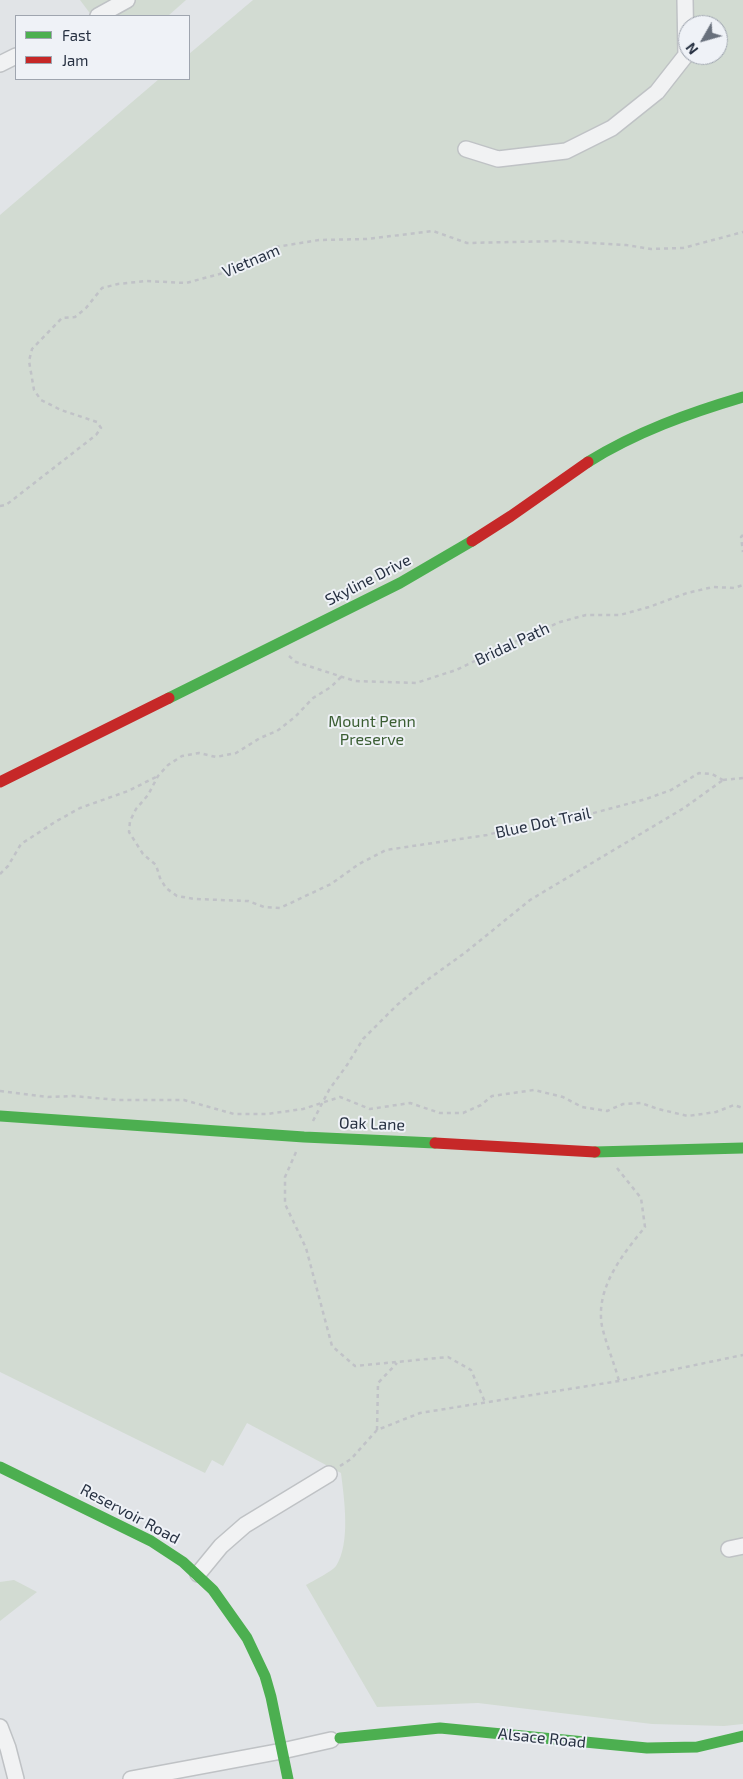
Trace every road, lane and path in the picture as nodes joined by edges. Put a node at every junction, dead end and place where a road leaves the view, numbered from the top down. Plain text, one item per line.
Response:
1 (127, 0) edge
2 (685, 0) edge
3 (100, 15) edge
4 (15, 56) edge
5 (0, 64) edge
6 (466, 149) dead end
7 (743, 232) edge
8 (743, 398) edge
9 (0, 506) edge
10 (743, 535) edge
11 (743, 552) edge
12 (743, 584) edge
13 (284, 652) dead end
14 (341, 677) junction
15 (158, 776) junction
16 (743, 778) edge
17 (723, 780) junction
18 (0, 782) edge
19 (0, 874) edge
20 (0, 1091) edge
21 (323, 1103) junction
22 (743, 1108) edge
23 (0, 1116) edge
24 (304, 1137) junction
25 (743, 1148) edge
26 (610, 1151) junction
27 (743, 1355) edge
28 (398, 1362) junction
29 (620, 1380) junction
30 (485, 1402) dead end
31 (377, 1430) junction
32 (0, 1467) edge
33 (328, 1474) joint
34 (198, 1574) junction
35 (0, 1727) edge
36 (743, 1736) edge
37 (335, 1739) joint
38 (282, 1751) junction
39 (16, 1779) edge
40 (131, 1779) edge
41 (288, 1779) edge

1 - 3 street
2 - 6 street
4 - 5 street
7 - 9 path, Vietnam
8 - 18 street, Skyline Drive
10 - 11 path
12 - 14 path, Bridal Path
13 - 14 path, Bridal Path
14 - 15 path, Blue Dot Trail
15 - 17 path, Blue Dot Trail
15 - 19 path
16 - 17 path
17 - 21 path
20 - 21 path
21 - 22 path
21 - 24 path
23 - 24 street, Oak Lane
24 - 26 street, Oak Lane
24 - 28 path
25 - 26 street, Oak Lane
26 - 29 path
27 - 29 path
28 - 30 path
28 - 31 path
29 - 31 path
31 - 33 path
32 - 34 street, Reservoir Road
33 - 34 street
34 - 38 street, Reservoir Road
35 - 39 street
36 - 37 street, Alsace Road
37 - 38 street, Alsace Road
38 - 40 street, Alsace Road
38 - 41 street, Reservoir Road

